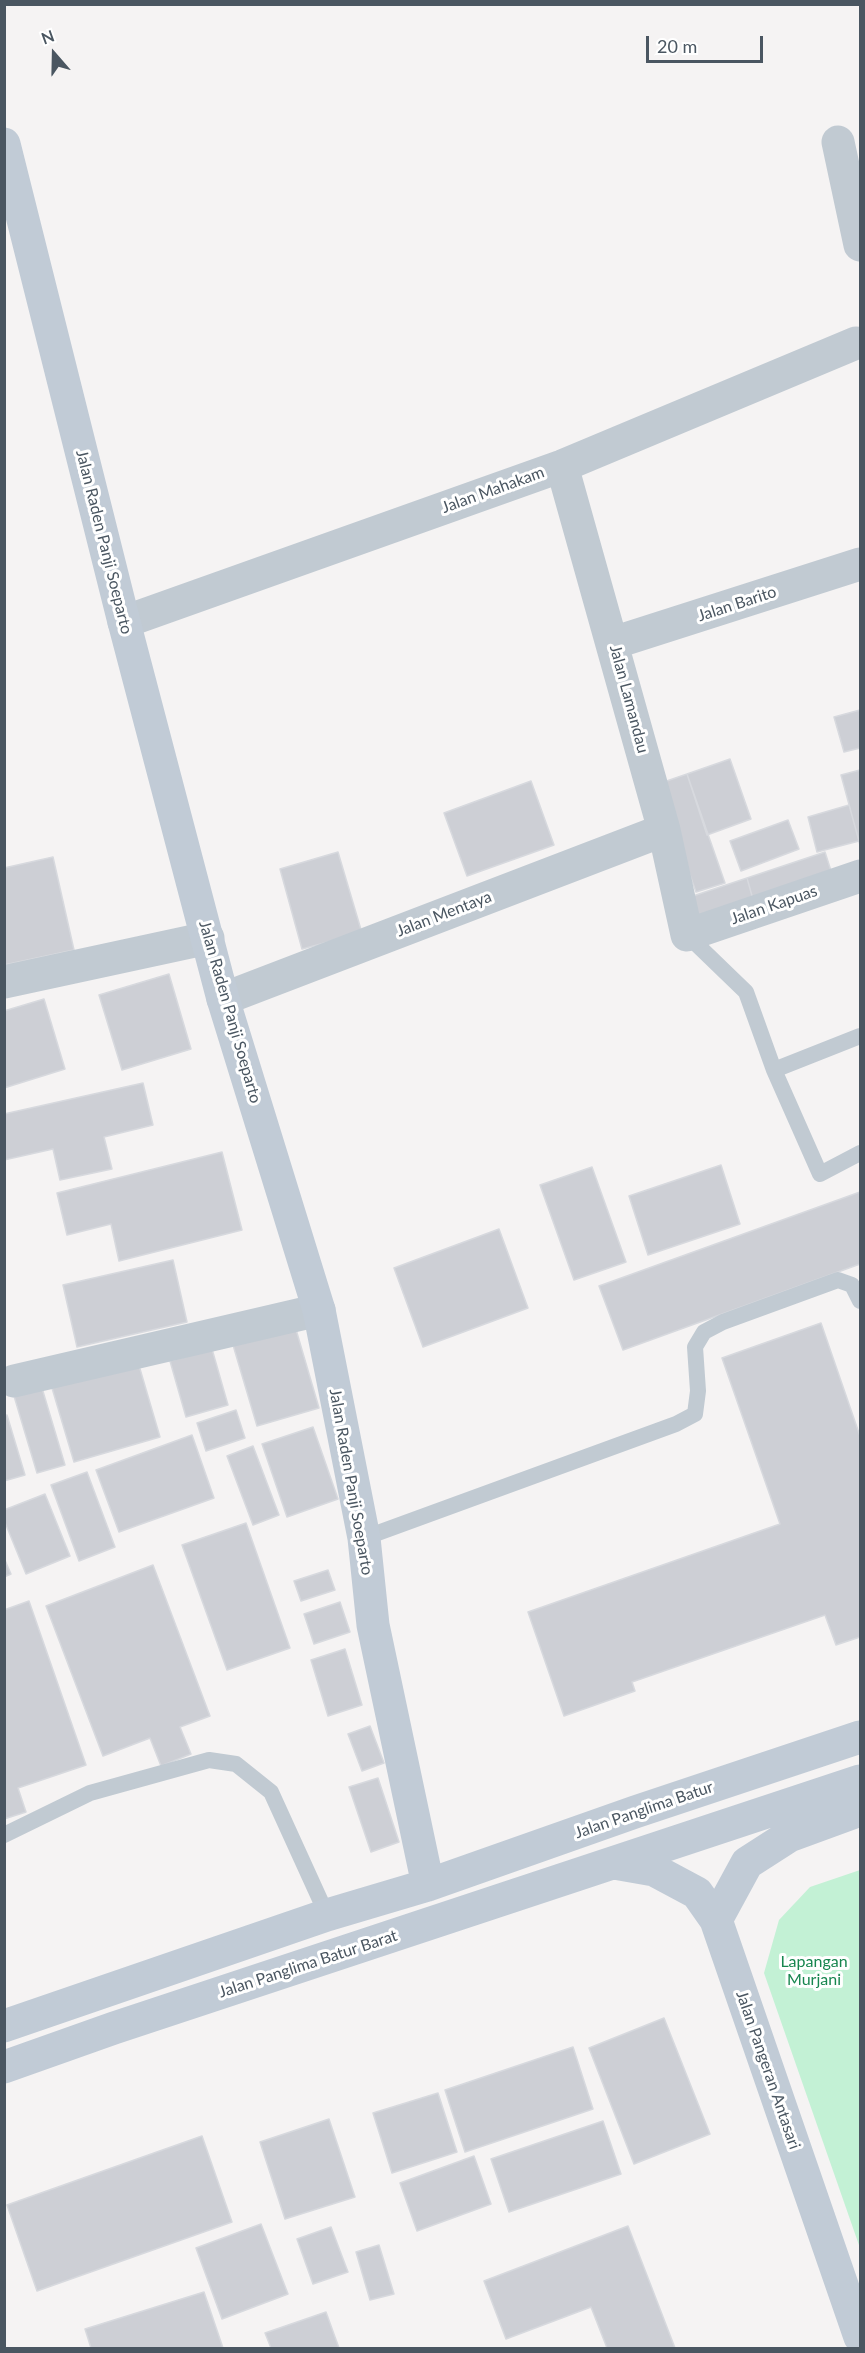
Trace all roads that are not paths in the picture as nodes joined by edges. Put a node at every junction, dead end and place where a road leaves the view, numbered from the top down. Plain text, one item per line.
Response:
1 (838, 142) dead end
2 (4, 144) edge
3 (861, 245) edge
4 (859, 340) edge
5 (562, 466) junction
6 (861, 564) edge
7 (124, 622) junction
8 (613, 643) junction
9 (664, 830) junction
10 (861, 876) edge
11 (687, 935) junction
12 (208, 938) junction
13 (4, 982) edge
14 (223, 999) junction
15 (861, 1036) edge
16 (774, 1070) junction
17 (861, 1153) edge
18 (861, 1301) edge
19 (319, 1310) junction
20 (14, 1381) dead end
21 (364, 1538) junction
22 (861, 1737) edge
23 (861, 1781) edge
24 (861, 1810) edge
25 (4, 1835) edge
26 (613, 1863) junction
27 (428, 1885) junction
28 (327, 1915) junction
29 (716, 1920) junction
30 (101, 1994) junction
31 (58, 2008) junction
32 (4, 2026) edge
33 (114, 2028) junction
34 (70, 2044) junction
35 (4, 2067) edge
36 (861, 2337) edge

1 - 3 street
2 - 7 main road, Jalan Raden Panji Soeparto
4 - 5 street, Jalan Mahakam
5 - 7 street, Jalan Mahakam
5 - 8 street, Jalan Lamandau
6 - 8 street, Jalan Barito
7 - 12 main road, Jalan Raden Panji Soeparto
8 - 9 street, Jalan Lamandau
9 - 11 street, Jalan Lamandau
9 - 14 street, Jalan Mentaya
10 - 11 street, Jalan Kapuas
11 - 16 lane
12 - 13 street
12 - 14 main road, Jalan Raden Panji Soeparto
14 - 19 main road, Jalan Raden Panji Soeparto
15 - 16 lane
16 - 17 lane
18 - 21 lane
19 - 20 street
19 - 21 main road, Jalan Raden Panji Soeparto
21 - 27 main road, Jalan Raden Panji Soeparto
22 - 27 main road, Jalan Panglima Batur
23 - 26 main road
24 - 29 main road
25 - 28 lane
26 - 29 main road, Jalan Pangeran Antasari
26 - 33 main road, Jalan Panglima Batur Barat
27 - 28 main road
28 - 30 main road
29 - 36 main road, Jalan Pangeran Antasari
30 - 31 main road
30 - 33 main road
31 - 32 main road
31 - 34 main road
33 - 34 main road, Jalan Panglima Batur Barat
34 - 35 main road, Jalan Panglima Batur Barat

